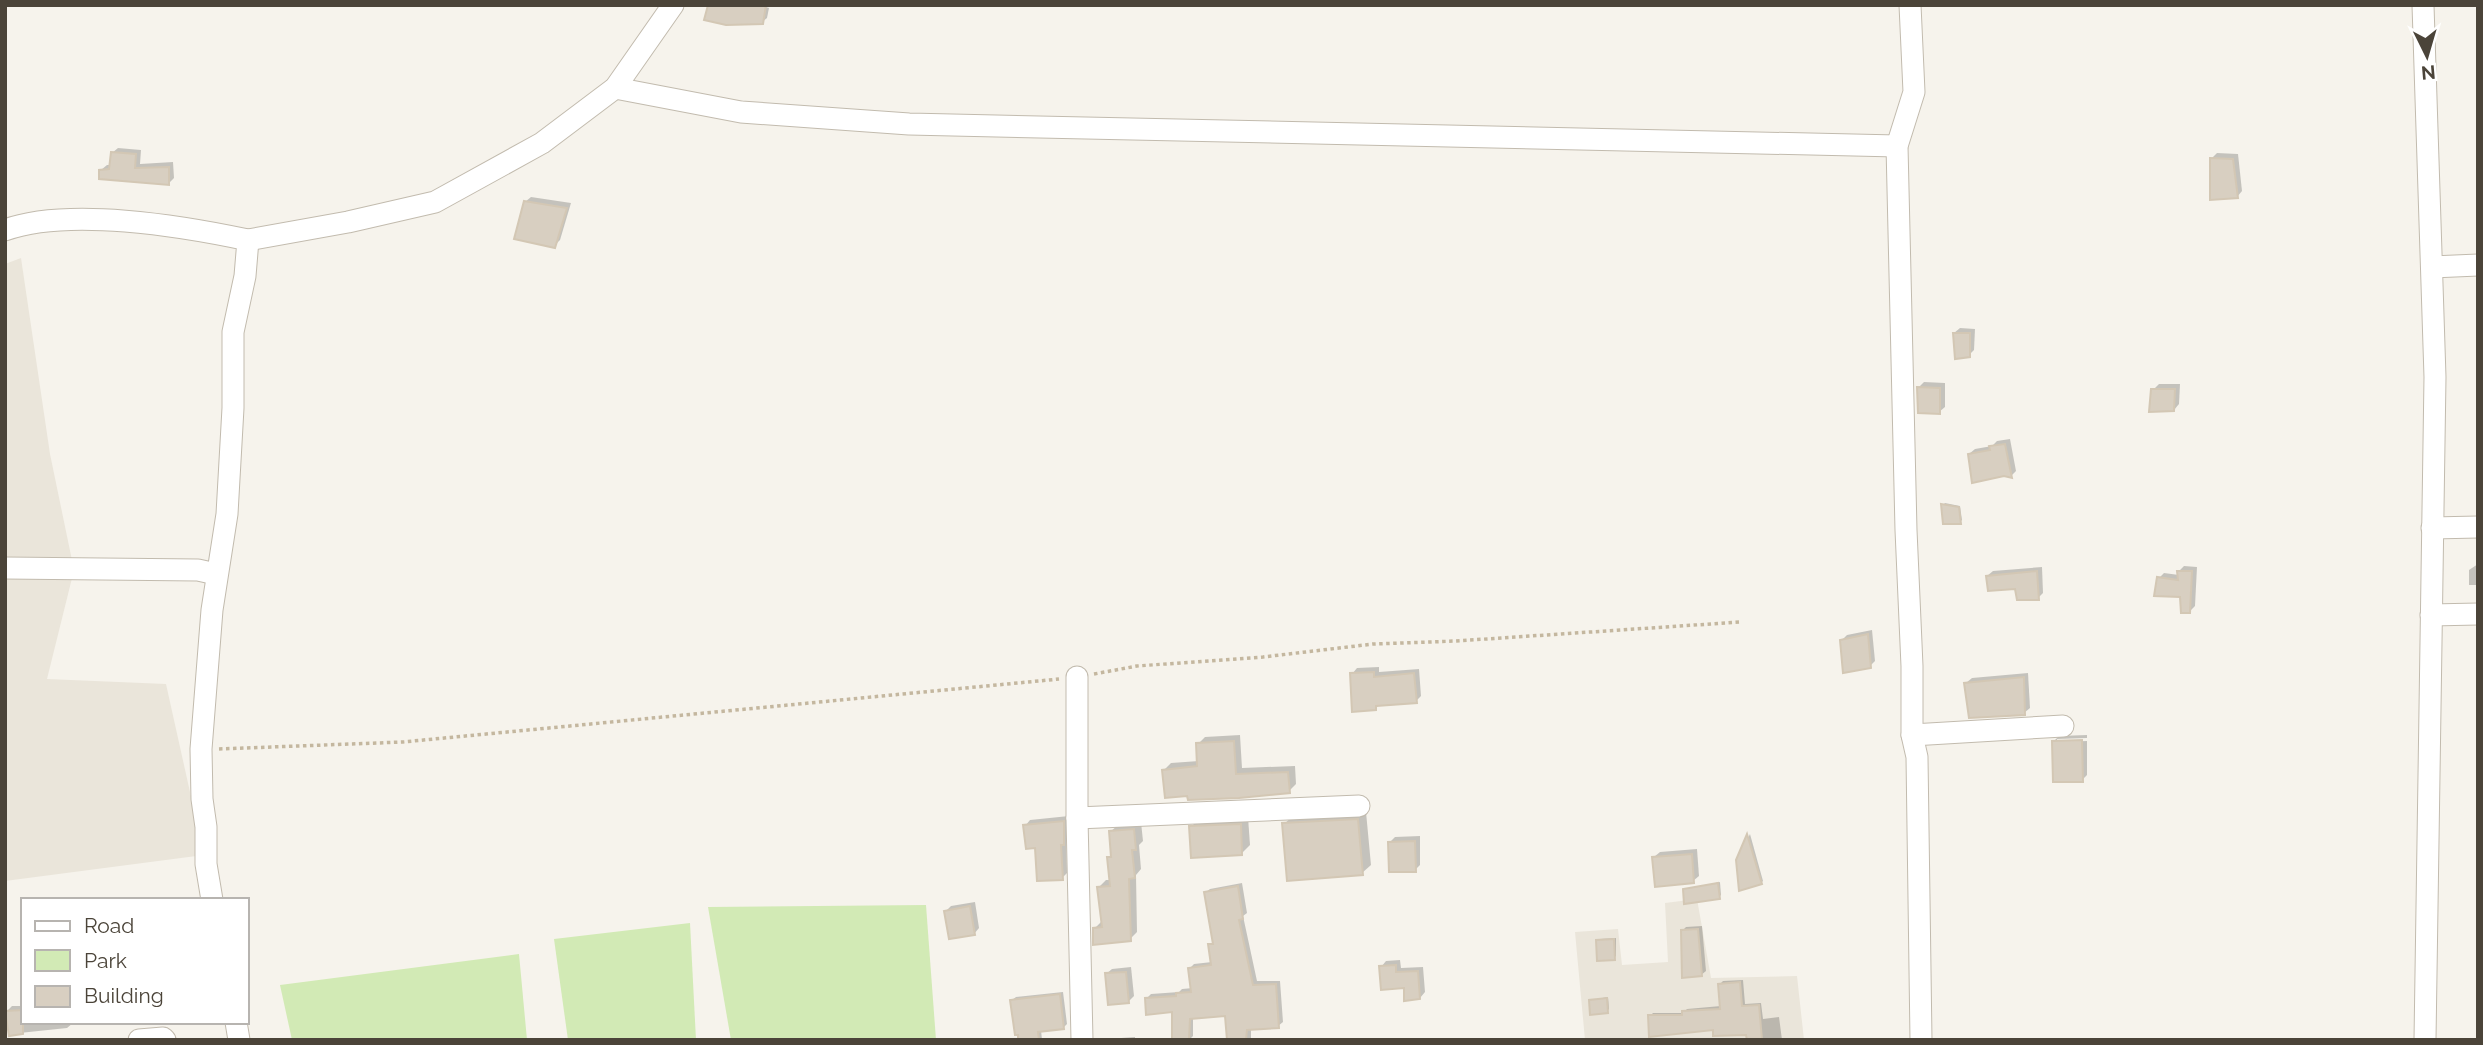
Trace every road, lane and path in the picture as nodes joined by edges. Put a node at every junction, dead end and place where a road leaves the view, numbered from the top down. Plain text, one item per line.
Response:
1 (673, 5) edge
2 (1910, 5) edge
3 (2423, 5) edge
4 (615, 89) junction
5 (1897, 146) junction
6 (5, 230) edge
7 (248, 240) junction
8 (2478, 265) edge
9 (2431, 267) junction
10 (2478, 527) edge
11 (2432, 528) junction
12 (5, 568) edge
13 (216, 574) junction
14 (2478, 614) edge
15 (2431, 615) junction
16 (1740, 622) dead end
17 (1077, 677) junction
18 (2063, 726) dead end
19 (1912, 735) junction
20 (201, 749) junction
21 (1359, 806) dead end
22 (1077, 818) junction
23 (212, 898) edge
24 (139, 1040) edge
25 (165, 1040) edge
26 (1082, 1040) edge
27 (1921, 1040) edge
28 (2425, 1040) edge

1 - 4 street
2 - 5 street
3 - 9 street
4 - 5 street
4 - 7 street
5 - 19 street
6 - 7 street
7 - 13 street
8 - 9 street
9 - 11 street
10 - 11 street
11 - 15 street
12 - 13 street
13 - 20 street
14 - 15 street
15 - 28 street
16 - 17 path
17 - 20 path
17 - 22 street
18 - 19 street
19 - 27 street
20 - 23 street
21 - 22 street
22 - 26 street
24 - 25 street

